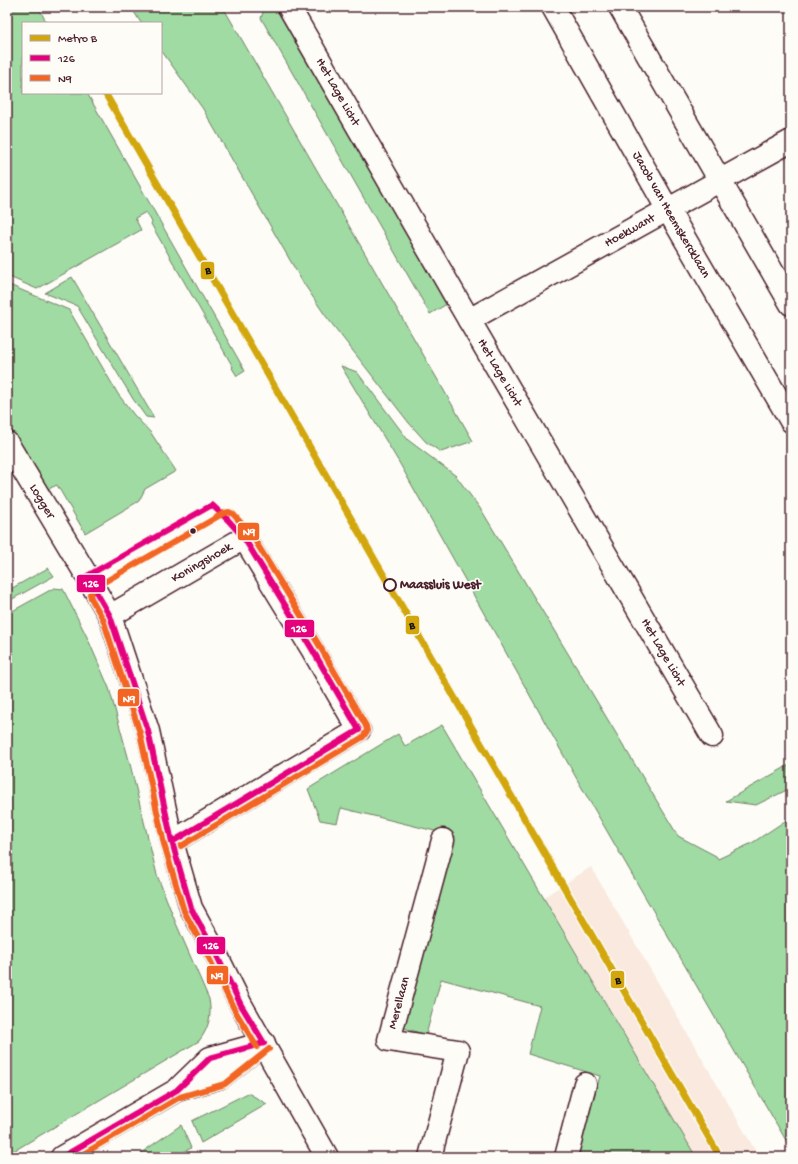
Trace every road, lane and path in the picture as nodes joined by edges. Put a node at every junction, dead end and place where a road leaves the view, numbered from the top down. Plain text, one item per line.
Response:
1 (289, 7) edge
2 (553, 7) edge
3 (620, 7) edge
4 (791, 141) edge
5 (720, 180) junction
6 (668, 210) junction
7 (791, 304) edge
8 (469, 320) junction
9 (791, 421) edge
10 (7, 443) edge
11 (110, 616) junction
12 (712, 736) dead end
13 (443, 840) dead end
14 (172, 842) junction
15 (264, 1043) junction
16 (585, 1084) dead end
17 (62, 1157) edge
18 (327, 1157) edge
19 (430, 1157) edge
20 (566, 1157) edge

1 - 8 street, Het Lage Licht
2 - 6 street, Jacob van Heemskercklaan
3 - 5 street
4 - 5 street, Hoekwant
5 - 6 street, Hoekwant
5 - 7 street
6 - 8 street, Hoekwant
6 - 9 street, Jacob van Heemskercklaan
8 - 12 street, Het Lage Licht
10 - 11 street, Logger
11 - 14 street
11 - 14 street, Koningshoek
13 - 19 street, Merellaan
14 - 15 street
15 - 17 street
15 - 18 street
16 - 20 street

